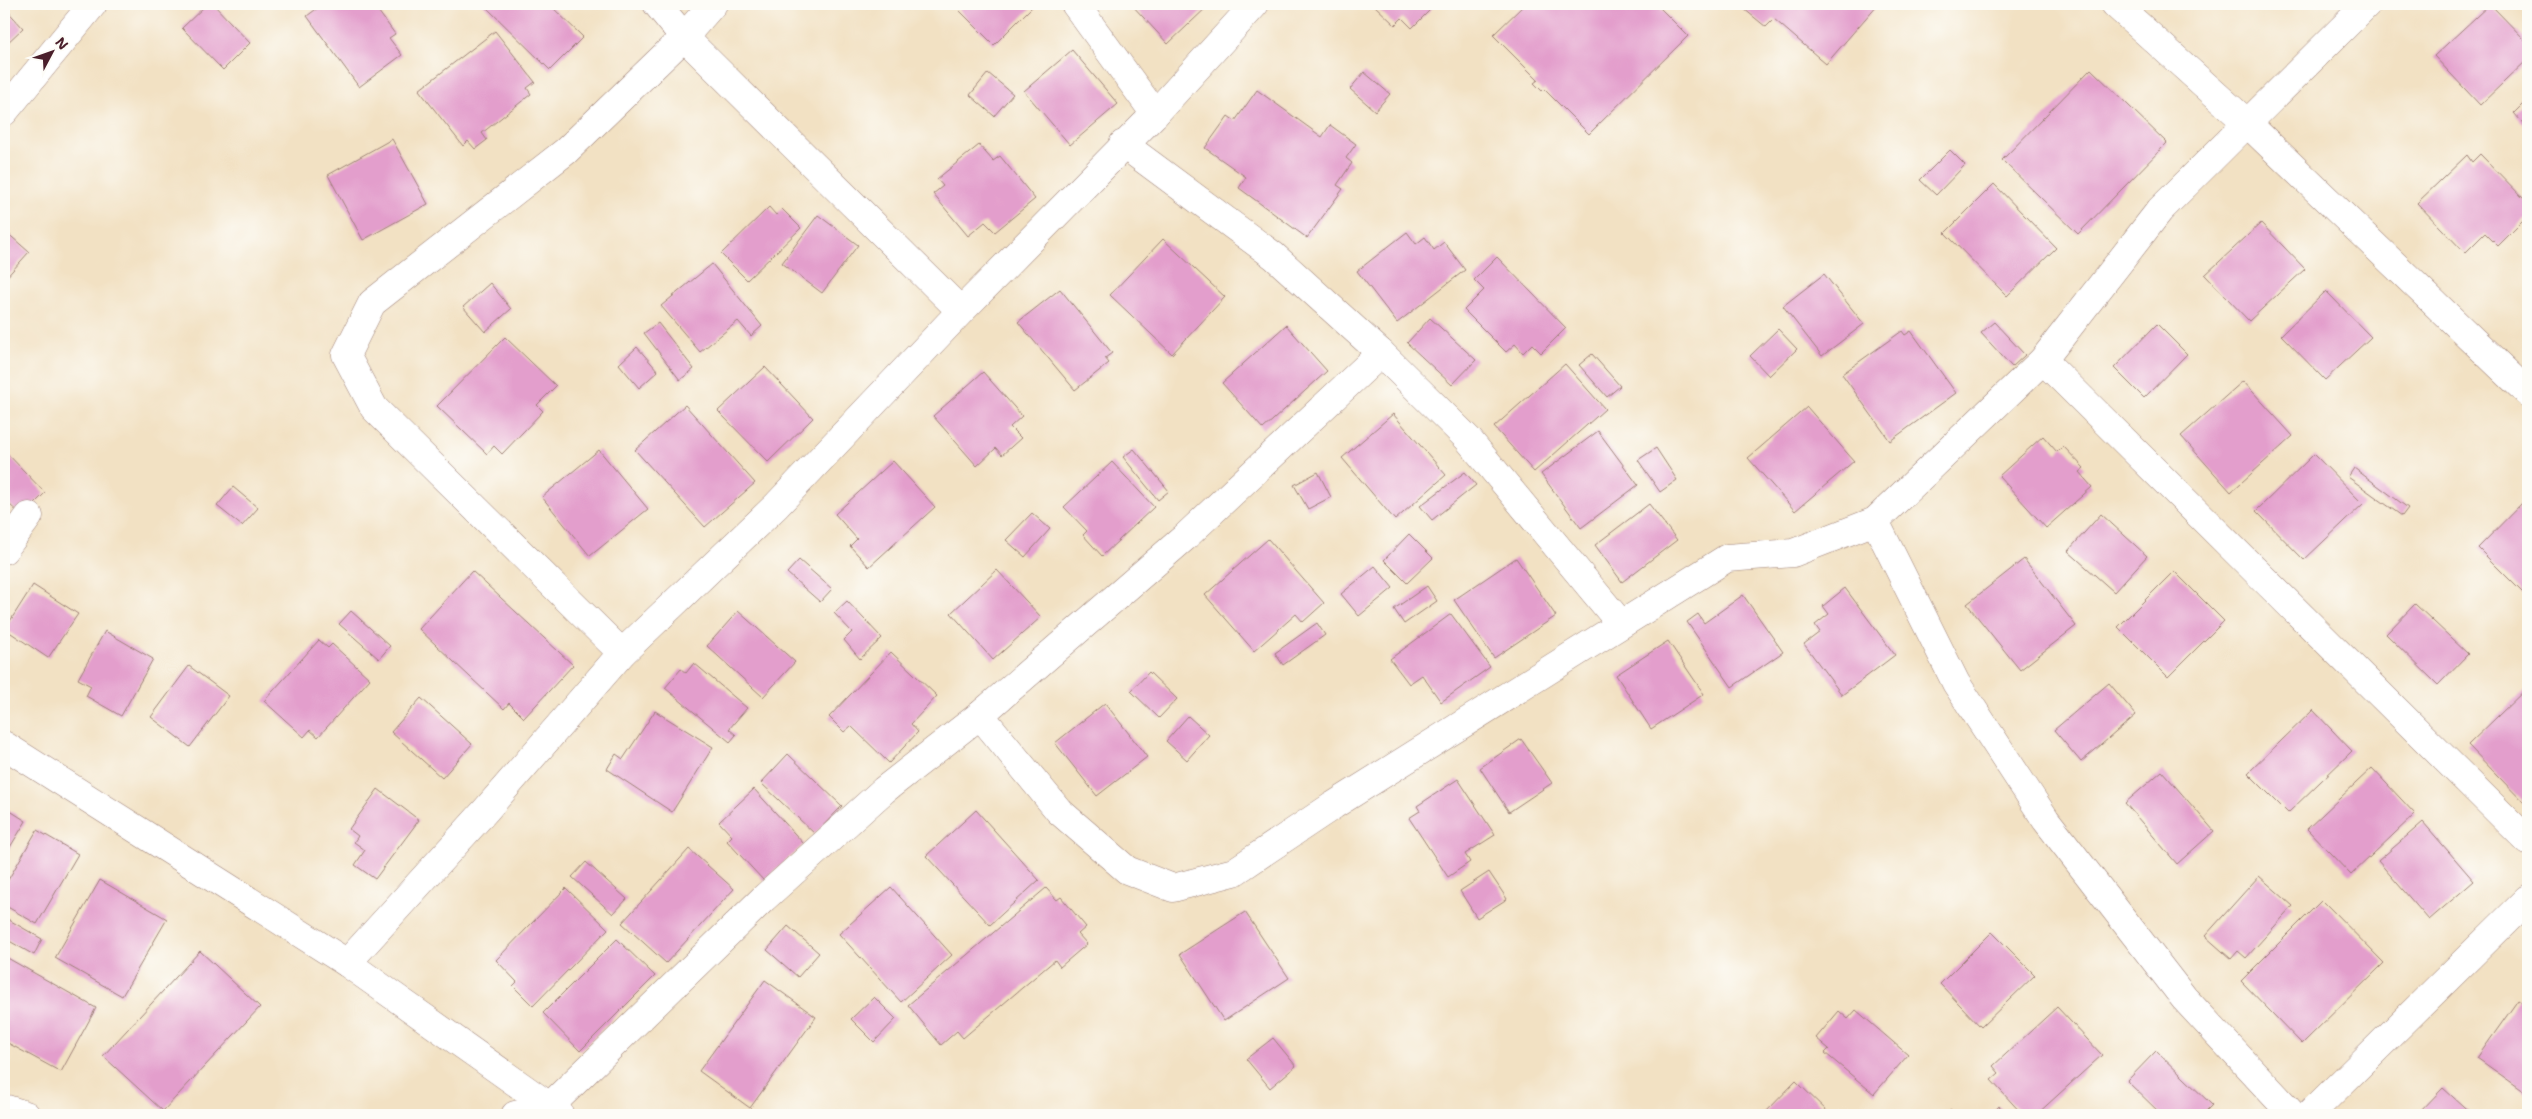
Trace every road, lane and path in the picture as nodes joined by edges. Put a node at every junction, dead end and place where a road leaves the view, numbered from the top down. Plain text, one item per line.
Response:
1 (93, 4) edge
2 (657, 4) edge
3 (713, 4) edge
4 (1075, 4) edge
5 (1255, 4) edge
6 (2115, 4) edge
7 (2367, 4) edge
8 (684, 37) junction
9 (4, 112) edge
10 (1155, 114) junction
11 (2246, 122) junction
12 (1123, 144) junction
13 (961, 311) junction
14 (1381, 353) junction
15 (2043, 360) junction
16 (2524, 379) edge
17 (29, 516) dead end
18 (1875, 520) junction
19 (4, 550) edge
20 (1621, 624) junction
21 (622, 653) junction
22 (980, 715) junction
23 (4, 745) edge
24 (2528, 841) edge
25 (2528, 899) edge
26 (347, 963) junction
27 (4, 1108) edge
28 (556, 1111) edge
29 (26, 1115) edge
30 (515, 1115) edge
31 (2293, 1115) edge
32 (2310, 1115) edge

1 - 9 street
2 - 8 street
3 - 8 street
4 - 10 street
5 - 10 street
6 - 11 street
7 - 11 street
8 - 13 street
8 - 21 street
10 - 12 street
11 - 15 street
11 - 16 street
12 - 13 street
12 - 14 street
13 - 21 street
14 - 20 street
14 - 22 street
15 - 18 street
15 - 24 street
17 - 19 street
18 - 20 street
18 - 31 street
20 - 22 street
21 - 26 street
22 - 28 street
23 - 26 street
25 - 32 street
26 - 28 street
27 - 29 street
28 - 30 street

